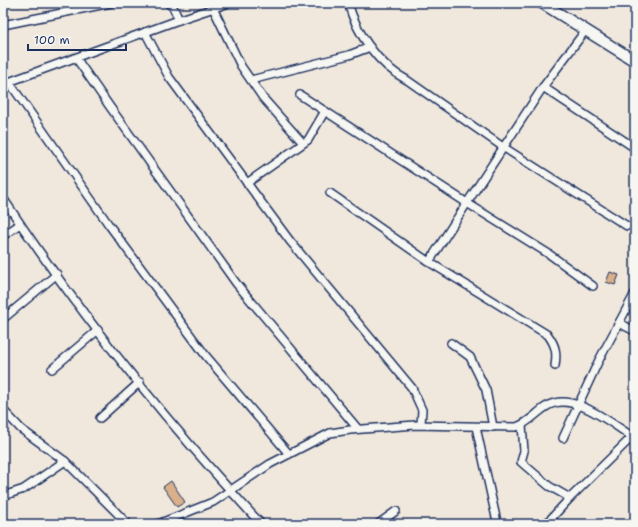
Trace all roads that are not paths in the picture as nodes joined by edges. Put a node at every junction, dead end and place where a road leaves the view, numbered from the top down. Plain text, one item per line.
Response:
1 (111, 3) edge
2 (168, 3) edge
3 (230, 3) edge
4 (348, 3) edge
5 (542, 3) edge
6 (75, 7) edge
7 (213, 8) junction
8 (179, 20) junction
9 (3, 25) edge
10 (585, 31) junction
11 (145, 32) junction
12 (370, 47) junction
13 (76, 58) junction
14 (635, 61) edge
15 (251, 80) junction
16 (6, 83) edge
17 (543, 87) junction
18 (300, 95) dead end
19 (325, 112) junction
20 (302, 142) junction
21 (503, 147) junction
22 (635, 148) edge
23 (247, 183) junction
24 (330, 193) dead end
25 (3, 198) edge
26 (467, 202) junction
27 (20, 224) junction
28 (627, 226) dead end
29 (3, 236) edge
30 (429, 262) junction
31 (57, 274) junction
32 (593, 286) dead end
33 (635, 293) edge
34 (3, 319) edge
35 (619, 323) junction
36 (98, 330) junction
37 (635, 331) edge
38 (451, 343) dead end
39 (555, 366) dead end
40 (52, 369) dead end
41 (140, 382) junction
42 (578, 404) junction
43 (4, 412) edge
44 (100, 418) dead end
45 (421, 424) junction
46 (522, 425) junction
47 (476, 427) junction
48 (493, 427) junction
49 (358, 429) junction
50 (634, 436) edge
51 (563, 438) dead end
52 (289, 454) junction
53 (65, 461) junction
54 (231, 490) junction
55 (3, 496) edge
56 (570, 498) junction
57 (396, 511) dead end
58 (497, 522) dead end
59 (128, 524) edge
60 (158, 524) edge
61 (261, 524) edge
62 (378, 524) edge
63 (546, 524) edge

1 - 6 street
2 - 8 street
3 - 7 street
4 - 12 street
5 - 10 main road
6 - 9 street
7 - 8 street
7 - 15 street
8 - 11 street
10 - 14 main road
10 - 17 street
11 - 13 street
11 - 23 street
12 - 15 street
12 - 21 street
13 - 16 street
13 - 49 street
15 - 20 street
16 - 52 street
17 - 21 street
17 - 22 street
18 - 19 street
19 - 20 street
19 - 26 street
20 - 23 street
21 - 26 street
21 - 28 street
23 - 45 street
24 - 30 street
25 - 27 street
26 - 30 street
26 - 32 street
27 - 29 street
27 - 31 street
30 - 39 street
31 - 34 street
31 - 36 street
33 - 35 street
35 - 37 street
35 - 42 street
36 - 40 street
36 - 41 street
38 - 48 street
41 - 44 street
41 - 54 street
42 - 46 street
42 - 50 street
42 - 51 street
43 - 53 street
45 - 47 street
45 - 49 street
46 - 48 street
46 - 56 street
47 - 48 street
47 - 58 street
49 - 52 street
50 - 56 street
52 - 54 street
53 - 55 street
53 - 59 street
54 - 60 street
54 - 61 street
56 - 63 street
57 - 62 street

